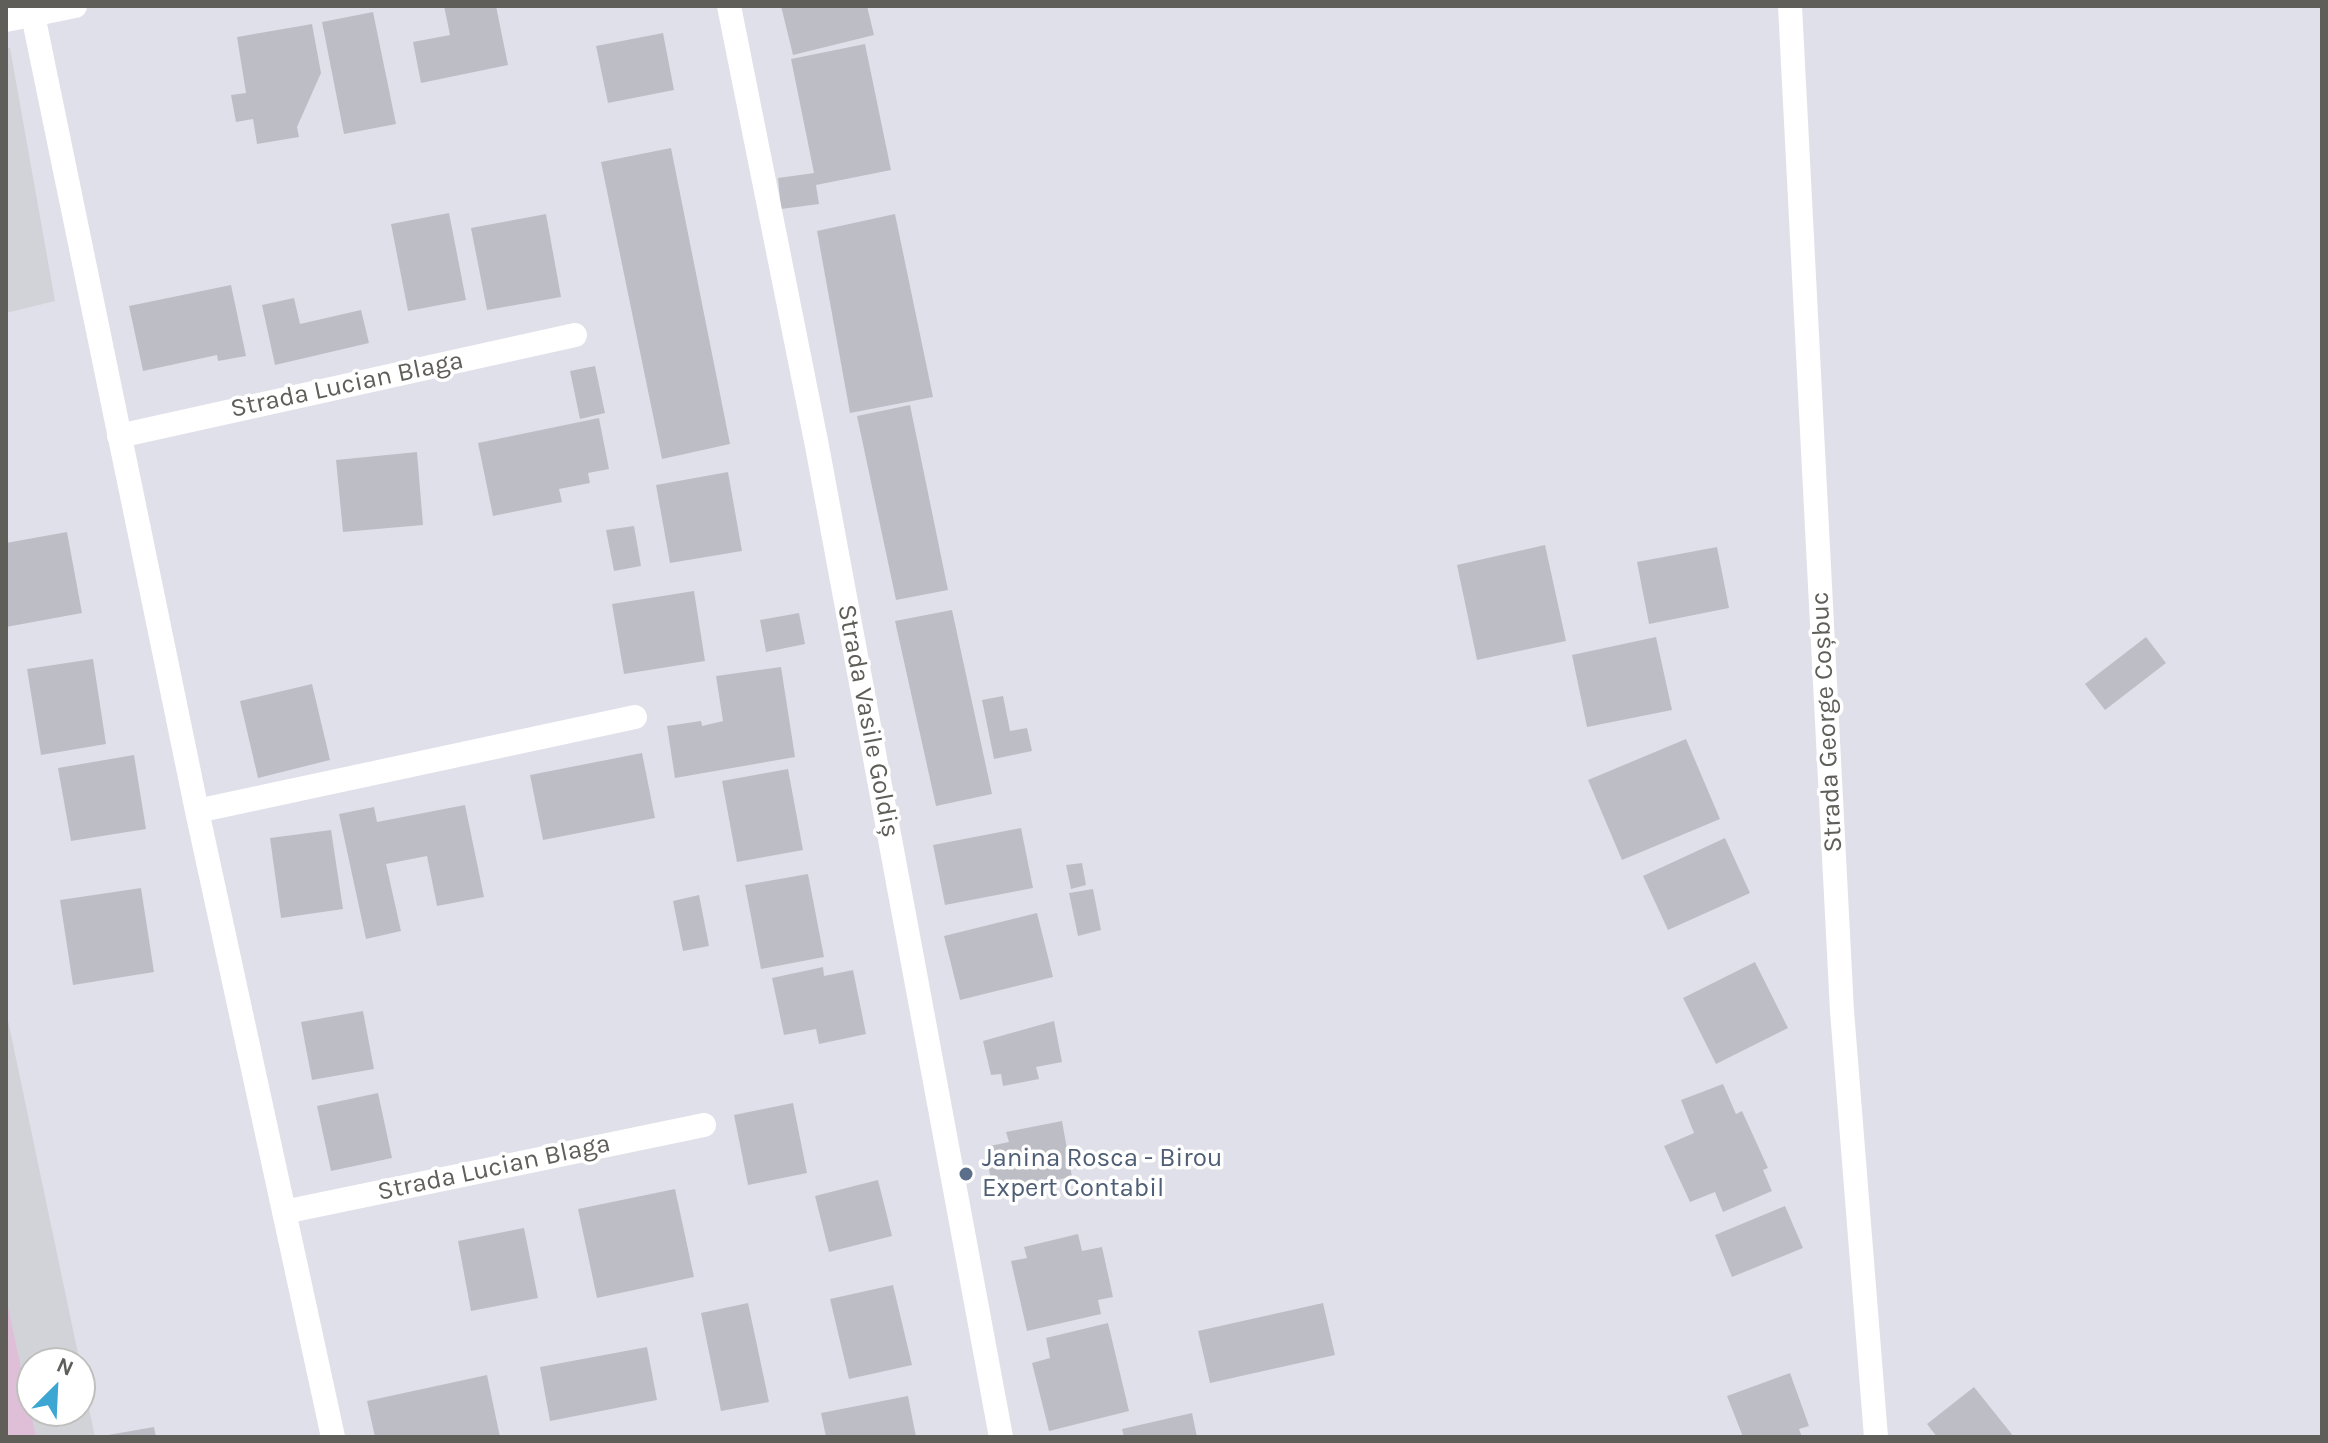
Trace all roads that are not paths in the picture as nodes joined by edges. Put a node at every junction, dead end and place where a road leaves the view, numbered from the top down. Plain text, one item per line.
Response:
1 (75, 6) edge
2 (729, 6) edge
3 (1790, 6) edge
4 (33, 15) junction
5 (6, 20) edge
6 (575, 335) dead end
7 (119, 436) junction
8 (635, 717) dead end
9 (197, 811) junction
10 (704, 1125) dead end
11 (284, 1212) junction
12 (333, 1437) edge
13 (1001, 1437) edge
14 (1876, 1437) edge

1 - 4 street
2 - 13 street, Strada Vasile Goldiș
3 - 14 street, Strada George Coșbuc
4 - 5 street
4 - 7 street
6 - 7 street, Strada Lucian Blaga
7 - 9 street
8 - 9 street
9 - 11 street
10 - 11 street, Strada Lucian Blaga
11 - 12 street

